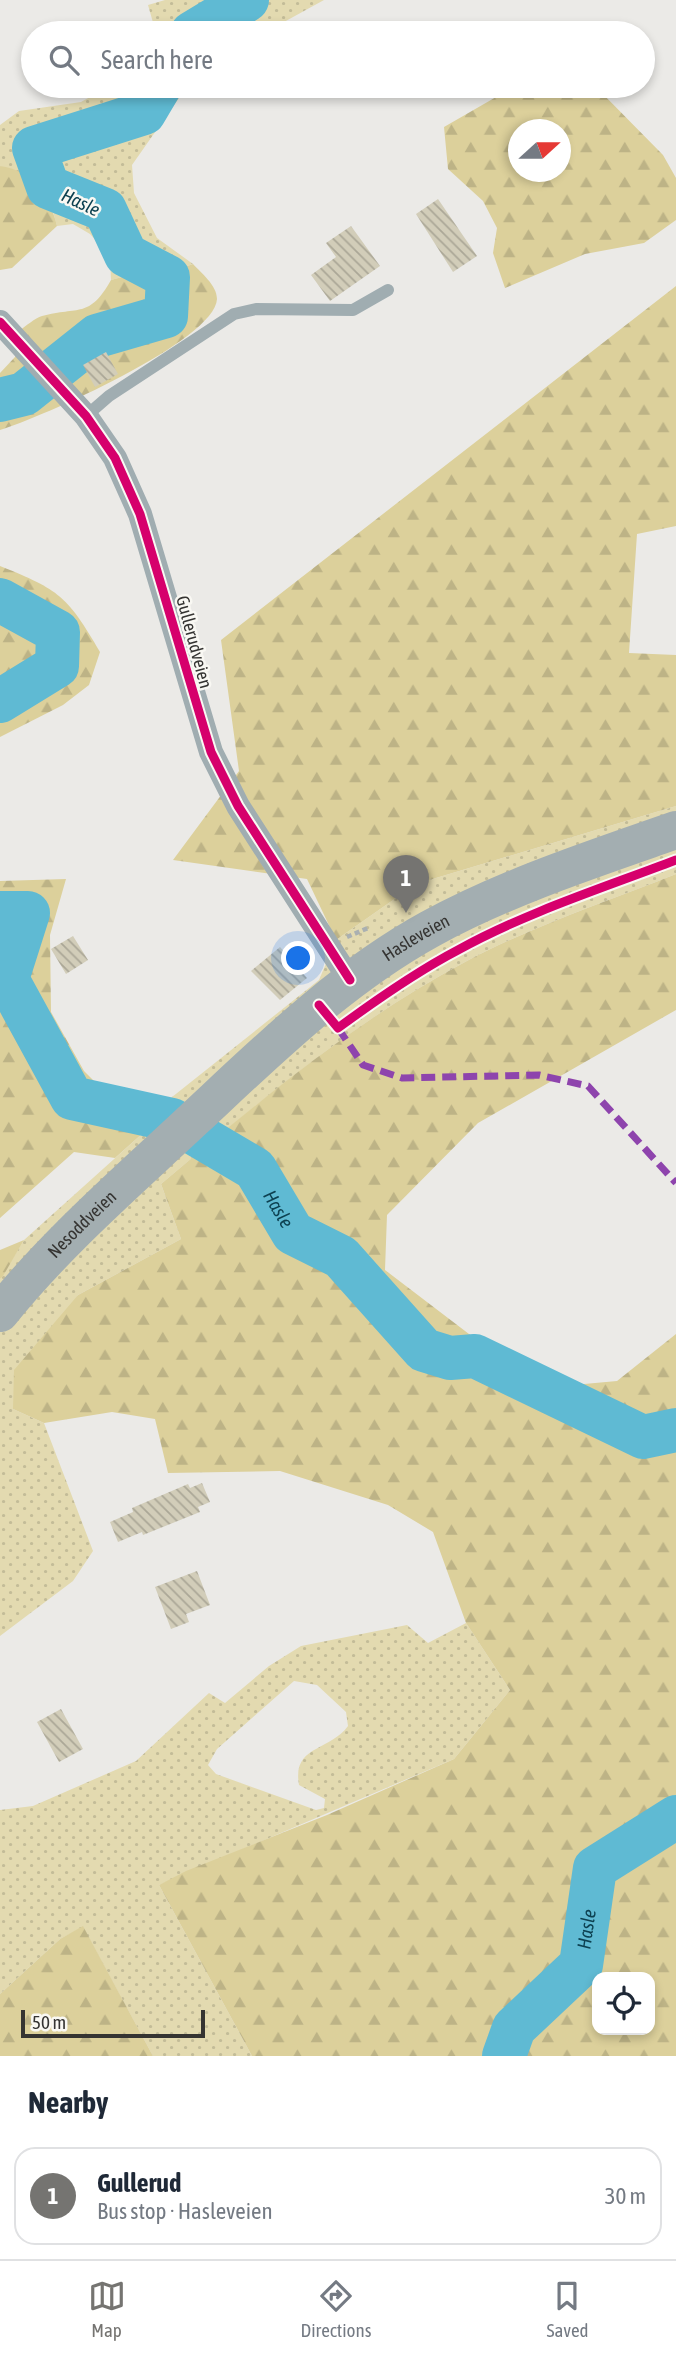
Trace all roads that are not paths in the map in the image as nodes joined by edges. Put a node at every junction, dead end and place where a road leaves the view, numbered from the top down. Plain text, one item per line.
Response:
1 (388, 290) dead end
2 (0, 322) edge
3 (86, 416) junction
4 (676, 830) edge
5 (350, 981) junction
6 (184, 1129) joint
7 (0, 1312) edge

1 - 3 lane
2 - 3 street, Gullerudveien
3 - 5 street, Gullerudveien
4 - 5 main road, Hasleveien
5 - 6 main road, Hasleveien
6 - 7 main road, Nesoddveien

